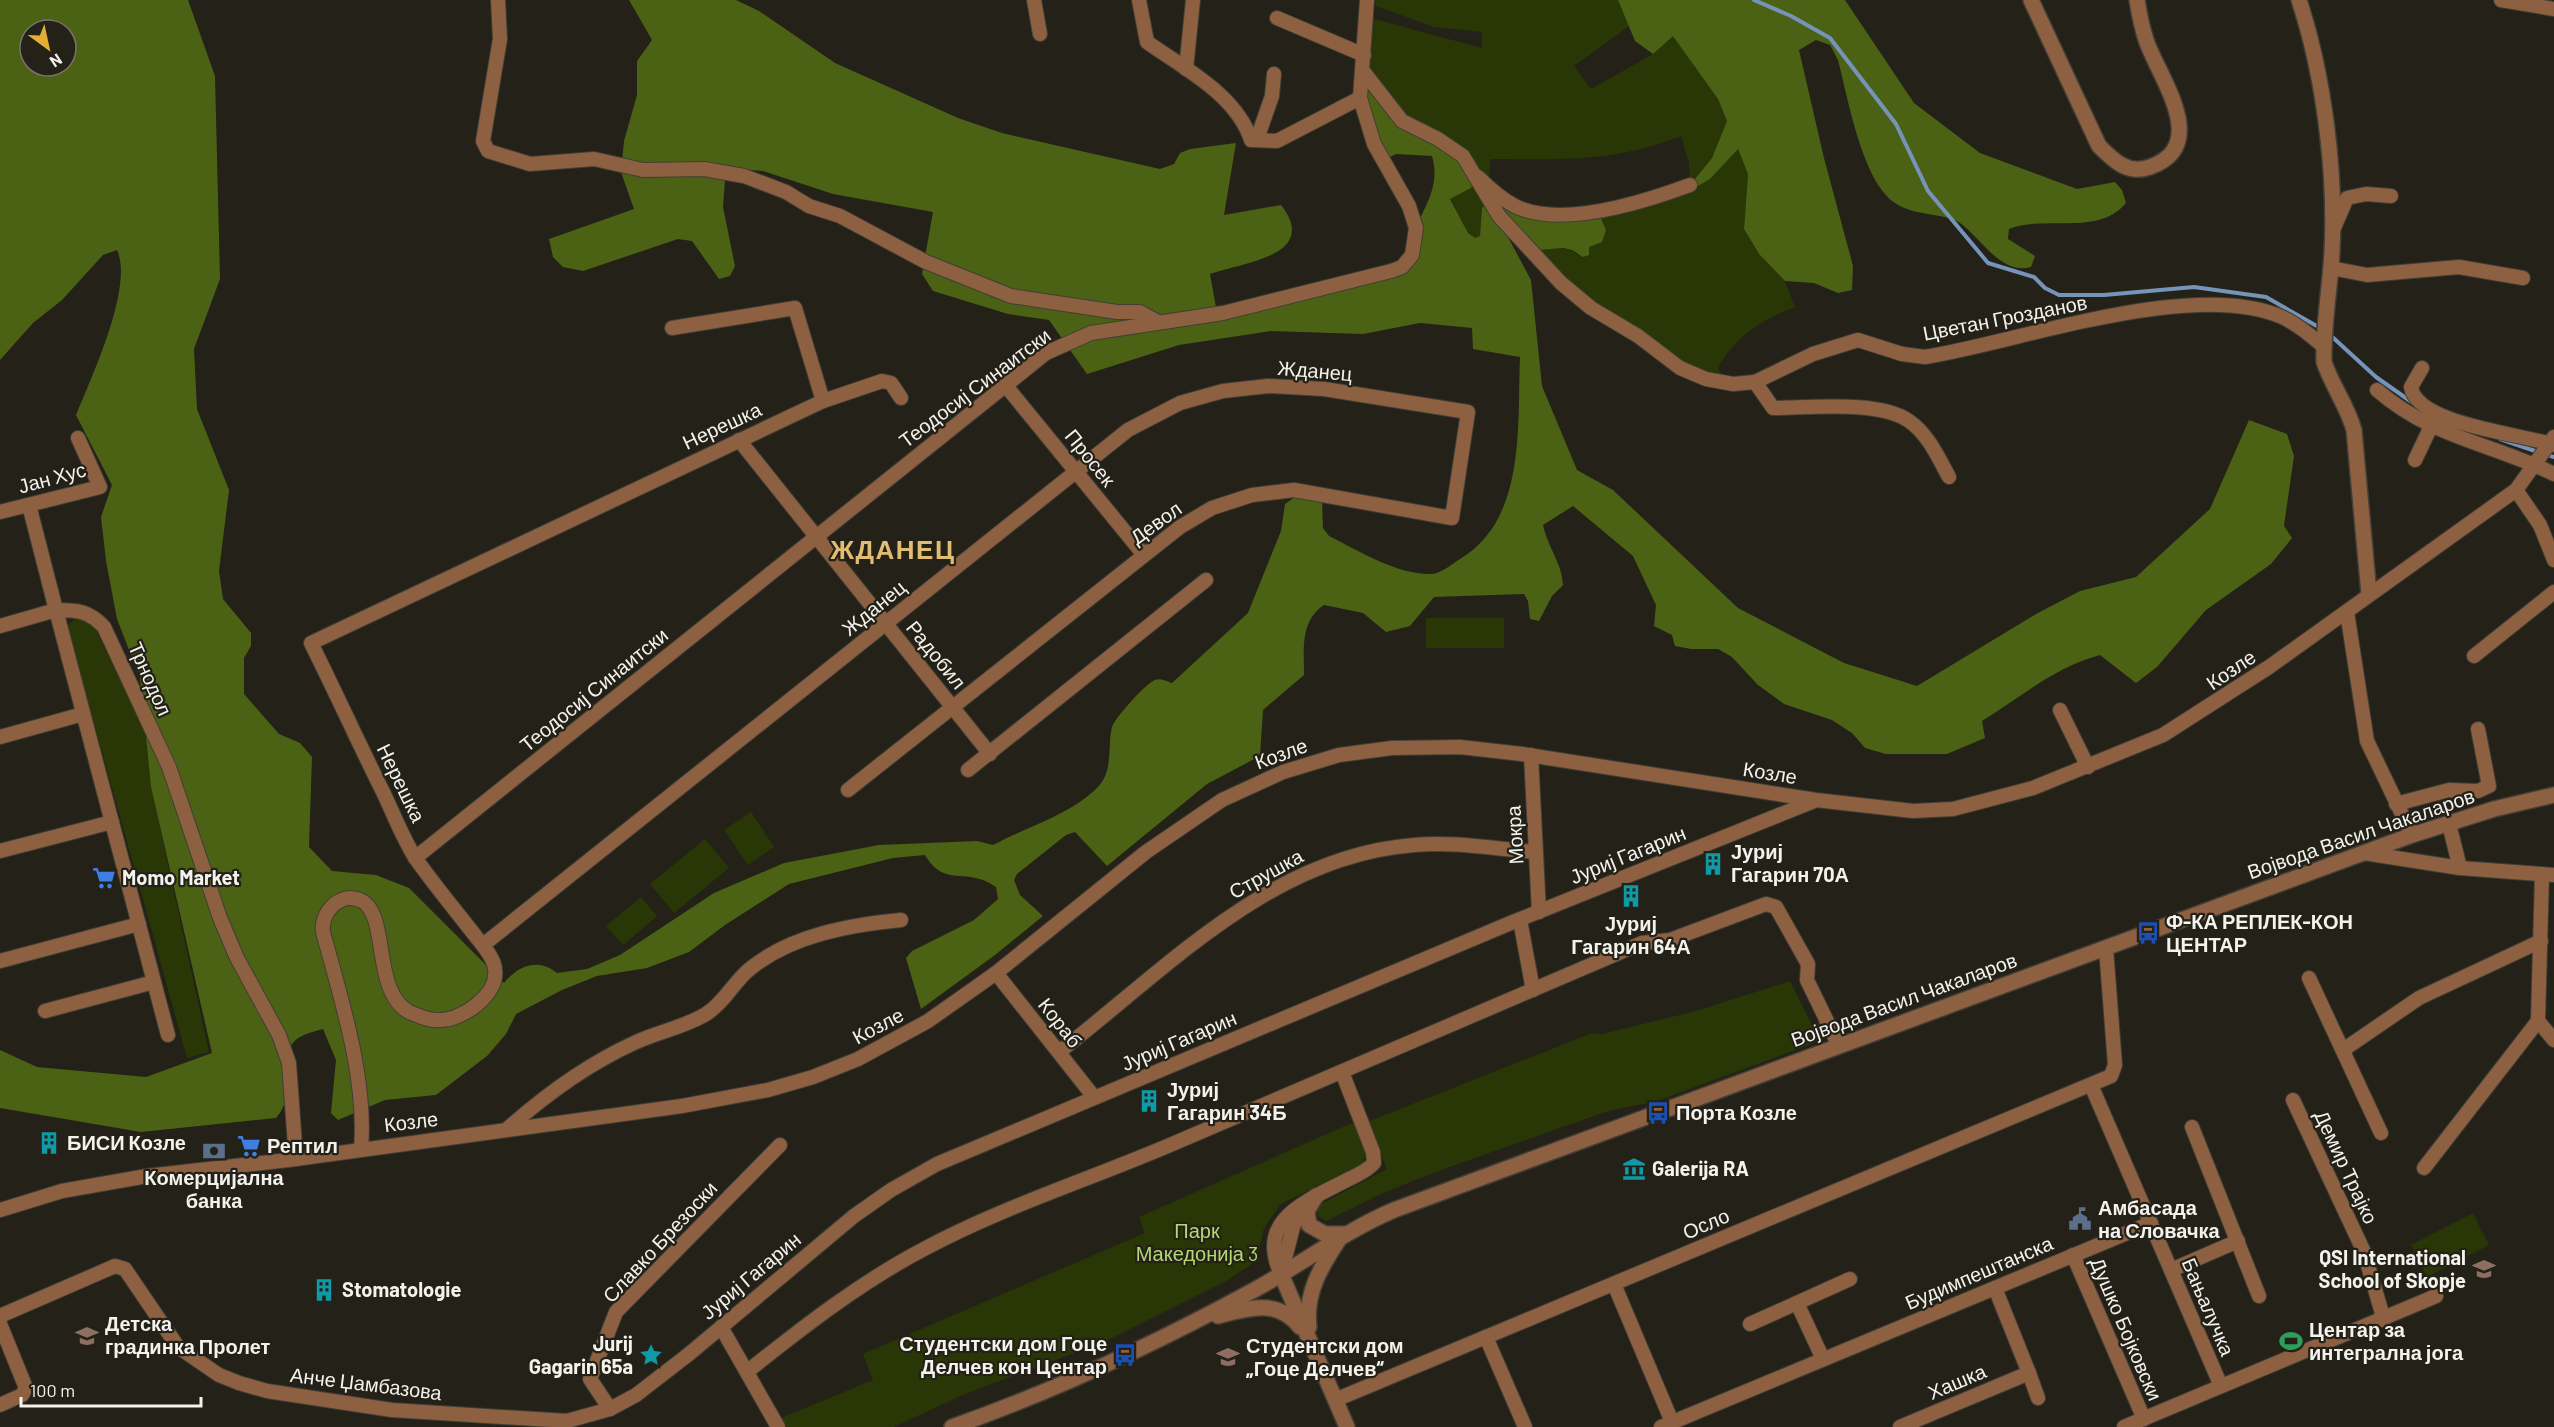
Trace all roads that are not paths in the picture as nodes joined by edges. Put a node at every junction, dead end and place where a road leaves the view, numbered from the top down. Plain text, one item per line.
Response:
1 (498, 0) edge
2 (1034, 0) edge
3 (1139, 0) edge
4 (1193, 0) edge
5 (1367, 0) edge
6 (2031, 0) edge
7 (2137, 0) edge
8 (2298, 0) edge
9 (2501, 0) edge
10 (2554, 9) edge
11 (1276, 18) dead end
12 (1040, 34) dead end
13 (1364, 55) junction
14 (1186, 69) junction
15 (1363, 71) junction
16 (1274, 74) dead end
17 (1360, 98) junction
18 (1257, 140) junction
19 (1475, 174) junction
20 (1690, 185) dead end
21 (2391, 196) dead end
22 (2333, 231) junction
23 (2331, 268) junction
24 (2523, 278) dead end
25 (1158, 322) junction
26 (672, 328) dead end
27 (2323, 346) junction
28 (2422, 368) dead end
29 (1755, 382) junction
30 (1006, 386) junction
31 (2377, 390) dead end
32 (901, 398) dead end
33 (823, 401) junction
34 (1468, 412) joint
35 (2438, 413) junction
36 (2430, 427) junction
37 (78, 438) dead end
38 (738, 440) junction
39 (2552, 442) edge
40 (2415, 460) dead end
41 (2533, 464) junction
42 (1075, 471) junction
43 (2554, 474) edge
44 (1950, 477) dead end
45 (2516, 490) junction
46 (29, 505) junction
47 (0, 512) edge
48 (816, 537) junction
49 (1143, 555) junction
50 (2554, 560) edge
51 (1206, 580) dead end
52 (2554, 592) edge
53 (2369, 594) junction
54 (56, 610) junction
55 (2347, 612) junction
56 (886, 624) junction
57 (0, 626) edge
58 (2474, 656) dead end
59 (953, 708) junction
60 (2060, 710) dead end
61 (83, 714) junction
62 (2478, 729) dead end
63 (0, 737) edge
64 (990, 753) junction
65 (1531, 755) junction
66 (2088, 767) junction
67 (968, 770) dead end
68 (848, 790) dead end
69 (2554, 795) edge
70 (1816, 800) junction
71 (2396, 804) junction
72 (112, 822) junction
73 (2449, 824) junction
74 (2412, 835) junction
75 (0, 850) edge
76 (1536, 852) junction
77 (2364, 853) junction
78 (415, 858) junction
79 (2460, 868) junction
80 (2548, 874) edge
81 (1539, 912) junction
82 (901, 920) dead end
83 (1520, 920) junction
84 (139, 924) junction
85 (2541, 941) junction
86 (483, 945) junction
87 (2106, 948) junction
88 (0, 962) edge
89 (996, 973) junction
90 (2309, 978) dead end
91 (154, 982) junction
92 (1533, 990) junction
93 (45, 1011) dead end
94 (2538, 1022) junction
95 (168, 1035) dead end
96 (2554, 1040) edge
97 (1839, 1046) junction
98 (2343, 1050) junction
99 (1059, 1052) junction
100 (1342, 1072) junction
101 (2091, 1085) junction
102 (1094, 1097) junction
103 (2293, 1100) dead end
104 (2192, 1127) dead end
105 (506, 1130) junction
106 (2381, 1133) dead end
107 (780, 1144) dead end
108 (360, 1149) junction
109 (297, 1159) junction
110 (2424, 1167) dead end
111 (1310, 1199) junction
112 (0, 1210) edge
113 (2151, 1223) junction
114 (1344, 1234) junction
115 (2238, 1241) junction
116 (2073, 1256) junction
117 (2171, 1270) junction
118 (1281, 1274) junction
119 (1850, 1280) dead end
120 (1614, 1284) junction
121 (1995, 1288) junction
122 (2259, 1296) dead end
123 (2436, 1296) dead end
124 (1797, 1303) junction
125 (0, 1316) edge
126 (2384, 1320) junction
127 (1195, 1321) junction
128 (0, 1324) edge
129 (1750, 1324) dead end
130 (722, 1327) junction
131 (1486, 1337) junction
132 (1310, 1342) junction
133 (1823, 1359) junction
134 (748, 1371) junction
135 (2029, 1373) junction
136 (2221, 1386) junction
137 (2038, 1398) dead end
138 (1335, 1400) junction
139 (0, 1405) edge
140 (1003, 1407) junction
141 (610, 1409) junction
142 (2144, 1419) junction
143 (1666, 1425) edge
144 (956, 1426) edge
145 (778, 1427) edge
146 (983, 1427) edge
147 (1347, 1427) edge
148 (1525, 1427) edge
149 (1900, 1427) edge
150 (2124, 1427) edge

1 - 25 street
2 - 12 street
3 - 14 street
4 - 14 street
5 - 13 street, Теодосиј Синаитски
6 - 7 street
8 - 22 street
9 - 10 street
11 - 13 street
13 - 15 street, Теодосиј Синаитски
14 - 18 street
15 - 17 street, Теодосиј Синаитски
15 - 19 street
16 - 18 street
17 - 18 street
17 - 25 street, Теодосиј Синаитски
19 - 20 street
19 - 29 street
21 - 22 street
22 - 23 street
23 - 24 street
23 - 27 street
25 - 30 street, Теодосиј Синаитски
26 - 33 street
27 - 29 street, Цветан Грозданов
27 - 53 street
28 - 35 street
29 - 44 street
30 - 42 street, Просек
30 - 48 street, Теодосиј Синаитски
31 - 36 street
32 - 33 street, Нерешка
33 - 38 street, Нерешка
34 - 42 street, Жданец
34 - 49 street, Девол
35 - 36 street
35 - 39 street
36 - 40 street
36 - 41 street
37 - 46 street, Јан Хус
38 - 48 street, Радобил
38 - 78 street, Нерешка
39 - 41 street, Козле
41 - 43 street
41 - 45 street, Козле
42 - 49 street, Просек
42 - 56 street, Жданец
45 - 50 street
45 - 53 street, Козле
46 - 47 street, Јан Хус
46 - 54 street
48 - 56 street, Радобил
48 - 78 street, Теодосиј Синаитски
49 - 59 street, Девол
51 - 64 street
52 - 58 street
53 - 55 street, Козле
54 - 57 street, Трнодол
54 - 61 street
54 - 109 street, Трнодол
55 - 66 street, Козле
55 - 71 street
56 - 59 street, Радобил
56 - 86 street, Жданец
59 - 64 street, Радобил
59 - 68 street, Девол
60 - 66 street
61 - 63 street
61 - 72 street
62 - 71 street
64 - 67 street
65 - 70 street, Козле
65 - 76 street, Мокра
65 - 89 street, Козле
66 - 70 street, Козле
69 - 73 street, Војвода Васил Чакаларов
70 - 81 street, Јуриј Гагарин
71 - 74 street
72 - 75 street
72 - 84 street
73 - 74 street, Војвода Васил Чакаларов
73 - 79 street
74 - 77 street, Војвода Васил Чакаларов
76 - 81 street, Мокра
76 - 99 street, Струшка
77 - 79 street
77 - 87 street, Војвода Васил Чакаларов
78 - 86 street, Нерешка
79 - 80 street
80 - 85 street
81 - 83 street, Јуриј Гагарин
82 - 105 street
83 - 92 street
83 - 102 street, Јуриј Гагарин
84 - 88 street
84 - 91 street
85 - 94 street
85 - 98 street
86 - 108 street, Нерешка
87 - 97 street, Војвода Васил Чакаларов
87 - 101 street
89 - 99 street, Кораб
89 - 105 street, Козле
90 - 98 street
91 - 93 street
91 - 95 street
92 - 97 street
92 - 100 street
94 - 96 street
94 - 110 street
97 - 114 street, Војвода Васил Чакаларов
98 - 106 street
99 - 102 street, Кораб
100 - 111 street
100 - 134 street
101 - 113 street, Бањалучка
101 - 120 street, Осло
102 - 130 street, Јуриј Гагарин
103 - 126 street, Демир Трајко
104 - 115 street
105 - 108 street, Козле
107 - 141 street, Славко Брезоски
108 - 109 street, Козле
109 - 112 street, Козле
111 - 114 street
111 - 118 street
113 - 116 street, Будимпештанска
113 - 117 street, Бањалучка
114 - 118 street, Војвода Васил Чакаларов
114 - 132 street
115 - 117 street
115 - 122 street
116 - 121 street, Будимпештанска
116 - 142 street, Душко Бојковски
117 - 136 street, Бањалучка
118 - 127 street, Војвода Васил Чакаларов
118 - 132 street
119 - 124 street
120 - 131 street, Осло
120 - 143 street
121 - 133 street, Будимпештанска
121 - 135 street
123 - 126 street
124 - 129 street
124 - 133 street
125 - 141 street, Анче Џамбазова
126 - 136 street
127 - 132 street
127 - 140 street
128 - 139 street
130 - 134 street
130 - 141 street, Јуриј Гагарин
131 - 138 street, Осло
131 - 148 street
132 - 138 street
133 - 143 street, Будимпештанска
134 - 145 street
135 - 137 street
135 - 149 street, Хашка
136 - 142 street
138 - 147 street
140 - 144 street
140 - 146 street
142 - 150 street

